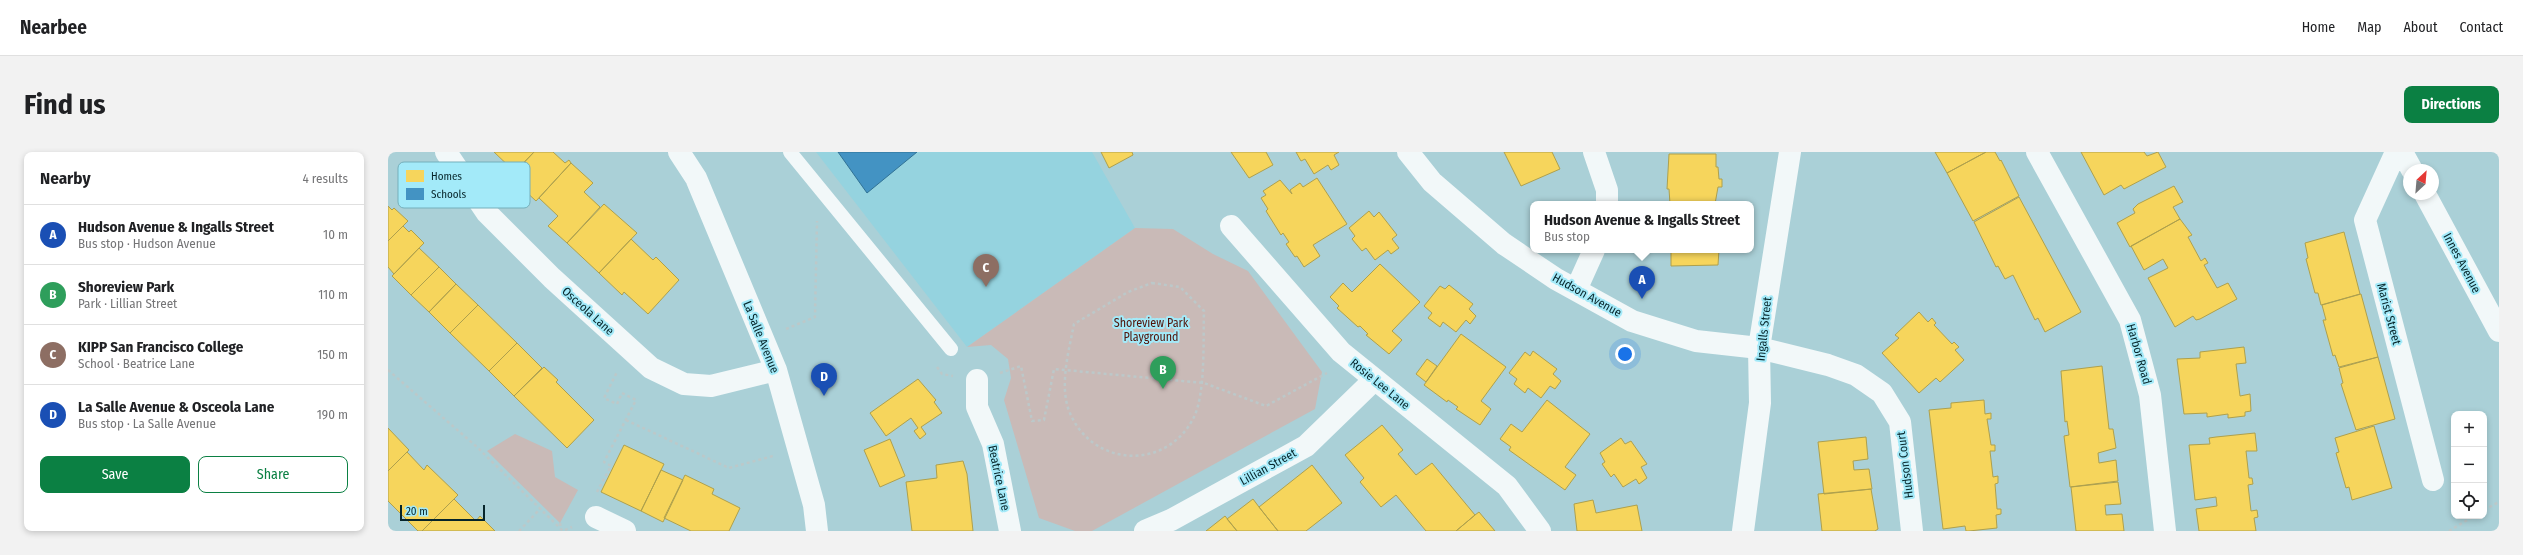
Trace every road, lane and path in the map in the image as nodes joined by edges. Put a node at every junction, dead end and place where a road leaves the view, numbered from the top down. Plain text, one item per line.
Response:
1 (446, 152) edge
2 (679, 152) edge
3 (790, 152) edge
4 (1408, 152) edge
5 (1594, 152) edge
6 (1790, 152) edge
7 (2037, 152) edge
8 (2396, 152) edge
9 (2402, 152) edge
10 (453, 162) edge
11 (2409, 164) edge
12 (2428, 200) edge
13 (1607, 201) edge
14 (484, 208) edge
15 (818, 217) dead end
16 (1231, 226) dead end
17 (1593, 253) edge
18 (1576, 290) junction
19 (815, 317) dead end
20 (2499, 331) edge
21 (1759, 348) junction
22 (951, 349) dead end
23 (1351, 360) junction
24 (388, 370) edge
25 (776, 370) junction
26 (1066, 370) junction
27 (977, 380) joint
28 (1374, 380) junction
29 (1201, 382) junction
30 (604, 398) dead end
31 (626, 420) junction
32 (777, 455) dead end
33 (2433, 480) dead end
34 (596, 495) dead end
35 (2499, 502) edge
36 (541, 508) junction
37 (2487, 508) edge
38 (596, 517) dead end
39 (2469, 519) edge
40 (560, 523) dead end
41 (562, 530) edge
42 (519, 531) edge
43 (625, 531) edge
44 (817, 531) edge
45 (1010, 531) edge
46 (1145, 531) edge
47 (1540, 531) edge
48 (1743, 531) edge
49 (1912, 531) edge
50 (2165, 531) edge
51 (2449, 531) edge

1 - 10 street, Osceola Lane
2 - 25 street, La Salle Avenue
3 - 22 lane
4 - 18 street, Hudson Avenue
5 - 13 street
6 - 21 street, Ingalls Street
7 - 50 street, Harbor Road
8 - 33 street, Marist Street
9 - 11 street
12 - 20 street, Innes Avenue
14 - 25 street, Osceola Lane
15 - 19 path
16 - 23 street, Rosie Lee Lane
17 - 18 street
18 - 21 street, Hudson Avenue
21 - 48 street, Ingalls Street
21 - 49 street, Hudson Court
23 - 28 street, Rosie Lee Lane
23 - 29 path
24 - 36 path
25 - 44 street, La Salle Avenue
26 - 27 path
26 - 29 path
26 - 29 path
26 - 29 path
27 - 45 street, Beatrice Lane
28 - 46 street, Lillian Street
28 - 47 street, Rosie Lee Lane
30 - 31 path
31 - 32 path
31 - 34 path
35 - 37 path
36 - 41 path
36 - 42 path
38 - 43 street
39 - 51 path
40 - 41 path

